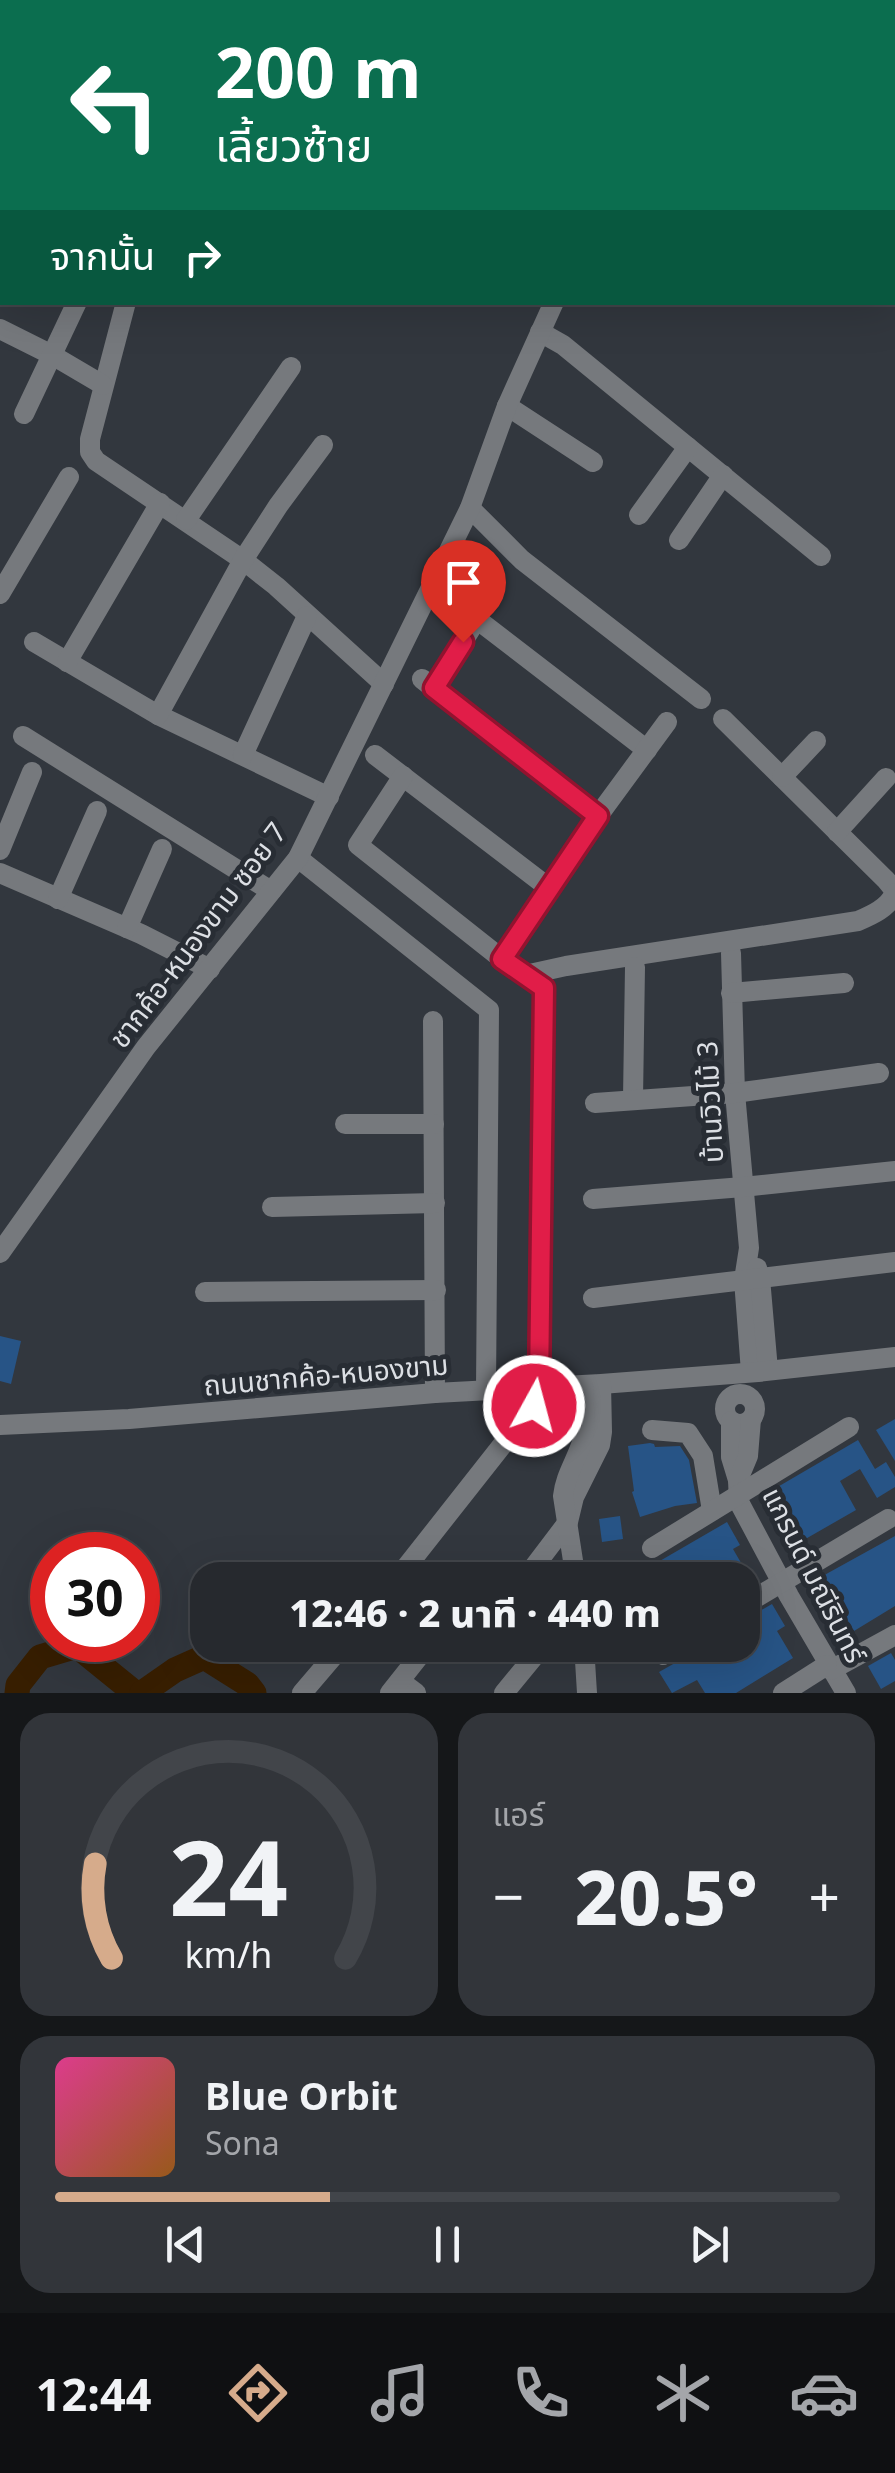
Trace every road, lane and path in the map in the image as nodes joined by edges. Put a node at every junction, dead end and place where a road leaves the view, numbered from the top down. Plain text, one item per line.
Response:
1 (76, 305) edge
2 (125, 305) edge
3 (553, 305) edge
4 (0, 330) edge
5 (540, 332) junction
6 (52, 355) junction
7 (290, 367) dead end
8 (105, 380) junction
9 (507, 406) junction
10 (24, 414) dead end
11 (68, 446) dead end
12 (324, 446) dead end
13 (688, 447) junction
14 (90, 450) junction
15 (592, 462) dead end
16 (723, 475) junction
17 (70, 477) dead end
18 (160, 503) junction
19 (470, 508) junction
20 (639, 515) dead end
21 (186, 520) junction
22 (679, 540) dead end
23 (821, 556) dead end
24 (244, 560) junction
25 (0, 594) edge
26 (444, 594) dead end
27 (308, 616) junction
28 (477, 619) junction
29 (34, 642) dead end
30 (67, 662) junction
31 (384, 684) junction
32 (701, 699) dead end
33 (158, 716) junction
34 (723, 719) dead end
35 (667, 722) dead end
36 (23, 736) dead end
37 (816, 741) dead end
38 (647, 750) junction
39 (375, 755) dead end
40 (243, 756) junction
41 (32, 772) dead end
42 (403, 776) junction
43 (782, 777) junction
44 (886, 778) dead end
45 (329, 797) junction
46 (97, 811) dead end
47 (598, 816) junction
48 (838, 832) junction
49 (0, 850) edge
50 (162, 850) dead end
51 (298, 858) junction
52 (0, 873) edge
53 (893, 884) edge
54 (549, 888) junction
55 (271, 891) junction
56 (58, 899) junction
57 (134, 931) junction
58 (731, 953) dead end
59 (502, 959) junction
60 (214, 964) junction
61 (635, 967) dead end
62 (525, 975) junction
63 (844, 983) dead end
64 (731, 992) junction
65 (433, 1020) dead end
66 (879, 1073) dead end
67 (735, 1092) junction
68 (633, 1100) junction
69 (596, 1103) dead end
70 (345, 1124) dead end
71 (434, 1124) junction
72 (895, 1170) edge
73 (742, 1187) junction
74 (593, 1199) dead end
75 (435, 1203) junction
76 (272, 1207) dead end
77 (0, 1254) edge
78 (895, 1262) edge
79 (752, 1279) junction
80 (436, 1290) junction
81 (205, 1292) dead end
82 (593, 1298) dead end
83 (895, 1357) edge
84 (759, 1371) junction
85 (715, 1375) junction
86 (592, 1385) junction
87 (539, 1387) junction
88 (486, 1390) junction
89 (435, 1392) junction
90 (740, 1410) junction
91 (0, 1425) edge
92 (850, 1427) dead end
93 (652, 1430) dead end
94 (739, 1487) junction
95 (712, 1511) junction
96 (888, 1518) dead end
97 (568, 1522) junction
98 (652, 1548) dead end
99 (410, 1562) edge
100 (538, 1562) edge
101 (574, 1562) edge
102 (782, 1582) junction
103 (760, 1595) edge
104 (895, 1635) edge
105 (328, 1662) edge
106 (418, 1662) edge
107 (530, 1662) edge
108 (585, 1662) edge
109 (829, 1667) junction
110 (402, 1689) edge
111 (302, 1693) edge
112 (504, 1693) edge
113 (587, 1693) edge
114 (783, 1693) edge
115 (846, 1693) edge

1 - 6 street
2 - 8 street
3 - 5 street, ชากค้อ-หนองขาม ซอย 7
4 - 6 street
5 - 9 street, ชากค้อ-หนองขาม ซอย 7
5 - 13 street
6 - 8 street
6 - 10 street
7 - 21 street
8 - 14 street
9 - 15 street
9 - 19 street, ชากค้อ-หนองขาม ซอย 7
11 - 14 street
12 - 24 street
13 - 16 street
13 - 20 street
14 - 18 street
16 - 22 street
16 - 23 street
17 - 25 street
18 - 21 street
18 - 30 street
19 - 31 street, ชากค้อ-หนองขาม ซอย 7
19 - 32 street
21 - 24 street
24 - 27 street
24 - 33 street
26 - 28 street
27 - 31 street
27 - 40 street
28 - 38 street
28 - 47 street
29 - 30 street
30 - 33 street
31 - 45 street, ชากค้อ-หนองขาม ซอย 7
33 - 40 street
34 - 43 street
35 - 38 street
36 - 55 street
37 - 43 street
38 - 47 street
39 - 42 street
40 - 45 street
41 - 49 street
42 - 54 street
42 - 59 street
43 - 48 street
44 - 48 street
45 - 51 street, ชากค้อ-หนองขาม ซอย 7
46 - 56 street
47 - 54 street
48 - 53 street
50 - 57 street
51 - 55 street, ชากค้อ-หนองขาม ซอย 7
51 - 88 street
52 - 56 street
53 - 62 street
54 - 59 street
55 - 60 street, ชากค้อ-หนองขาม ซอย 7
56 - 57 street
57 - 60 street
58 - 64 street, บ้านวิวไม้ 3
59 - 62 street
60 - 77 street, ชากค้อ-หนองขาม ซอย 7
61 - 68 street
62 - 87 street
63 - 64 street
64 - 67 street, บ้านวิวไม้ 3
65 - 71 street
66 - 67 street
67 - 68 street
67 - 73 street, บ้านวิวไม้ 3
68 - 69 street
70 - 71 street
71 - 75 street
72 - 73 street
73 - 74 street
73 - 79 street, บ้านวิวไม้ 3
75 - 76 street
75 - 80 street
78 - 79 street
79 - 82 street
79 - 84 street, บ้านวิวไม้ 3
80 - 81 street
80 - 89 street
83 - 84 street, ถนนชากค้อ-หนองขาม
84 - 85 street, ถนนชากค้อ-หนองขาม
84 - 90 street, แกรนด์ มณีรินทร์
85 - 86 street, ถนนชากค้อ-หนองขาม
85 - 90 street, แกรนด์ มณีรินทร์
86 - 87 street, ถนนชากค้อ-หนองขาม
86 - 97 street
87 - 88 street, ถนนชากค้อ-หนองขาม
87 - 99 street
88 - 89 street, ถนนชากค้อ-หนองขาม
89 - 91 street, ถนนชากค้อ-หนองขาม
90 - 94 street, แกรนด์ มณีรินทร์
92 - 94 street
93 - 95 street
94 - 95 street
94 - 102 street, แกรนด์ มณีรินทร์
95 - 98 street
96 - 102 street
97 - 100 street
97 - 101 street
102 - 103 street
102 - 109 street, แกรนด์ มณีรินทร์
104 - 109 street
105 - 111 street
106 - 110 street
107 - 112 street
108 - 113 street
109 - 114 street
109 - 115 street, แกรนด์ มณีรินทร์

